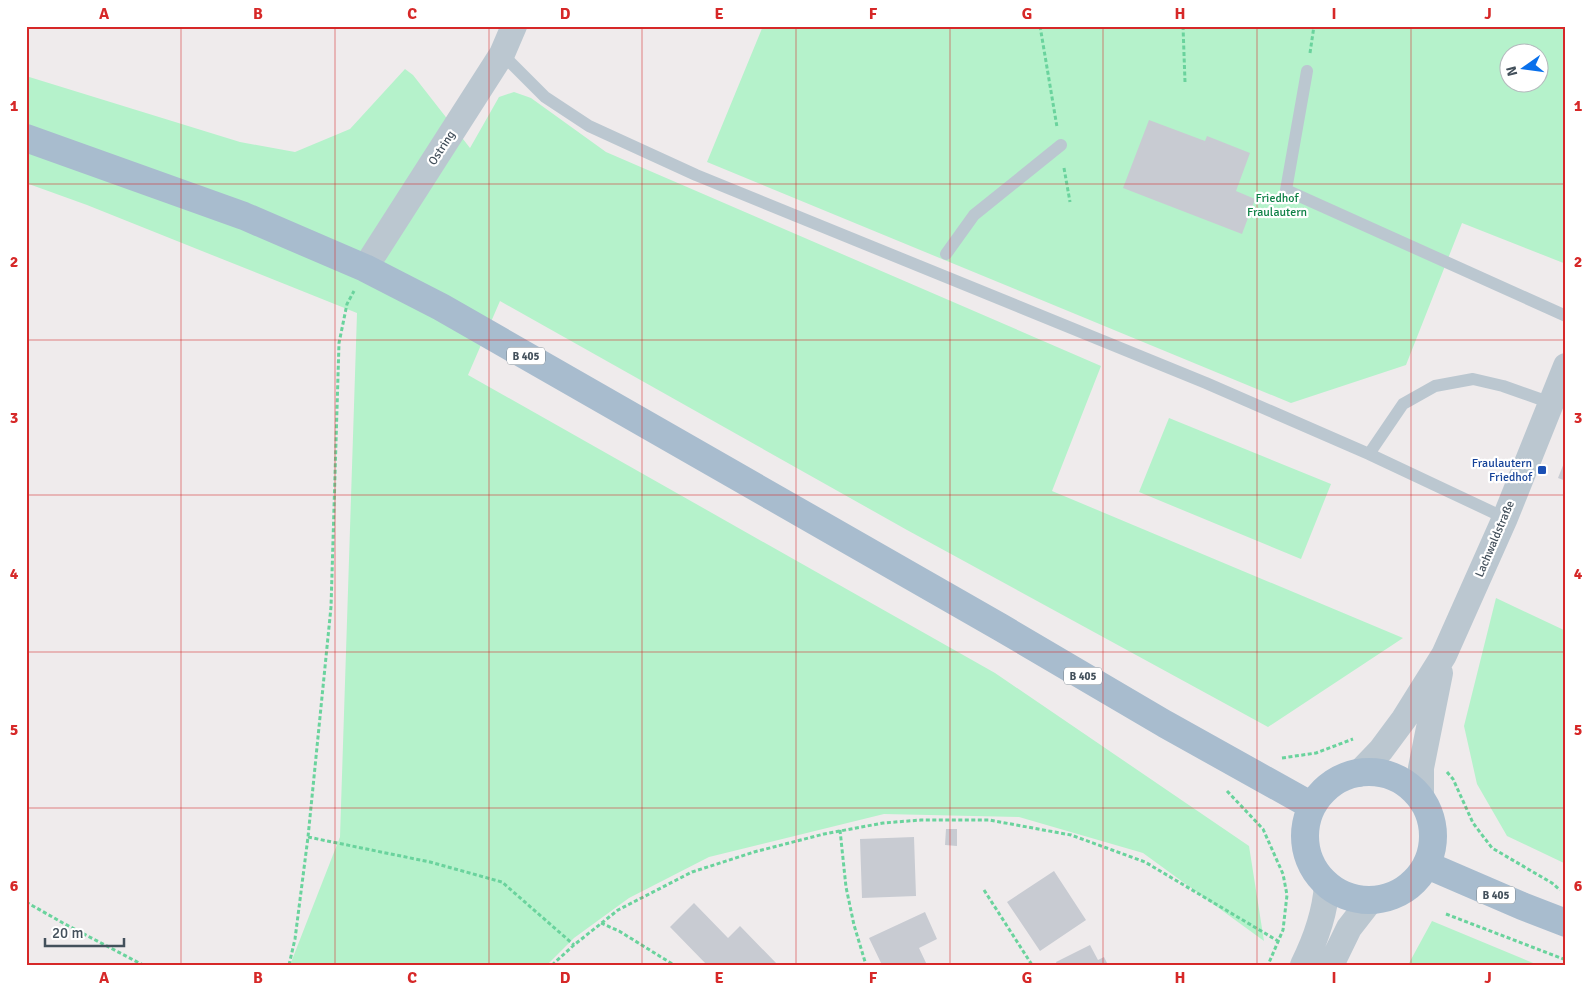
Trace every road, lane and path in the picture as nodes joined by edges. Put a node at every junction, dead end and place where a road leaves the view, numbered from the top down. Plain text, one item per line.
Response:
1 (514, 26) edge
2 (1040, 26) edge
3 (1183, 26) edge
4 (1314, 26) edge
5 (502, 54) junction
6 (1307, 71) joint
7 (1186, 82) dead end
8 (26, 138) edge
9 (1060, 145) junction
10 (1070, 202) dead end
11 (946, 254) dead end
12 (365, 268) junction
13 (1566, 316) edge
14 (1560, 386) edge
15 (1369, 454) junction
16 (1505, 518) junction
17 (1444, 655) junction
18 (1358, 774) junction
19 (1222, 785) dead end
20 (1421, 797) junction
21 (1312, 806) junction
22 (840, 830) junction
23 (308, 836) junction
24 (1427, 865) junction
25 (1327, 885) junction
26 (984, 890) dead end
27 (1370, 901) junction
28 (26, 902) edge
29 (1446, 914) dead end
30 (601, 923) junction
31 (1566, 923) edge
32 (1278, 941) junction
33 (574, 944) junction
34 (1566, 960) edge
35 (143, 965) edge
36 (289, 965) edge
37 (552, 965) edge
38 (674, 965) edge
39 (866, 965) edge
40 (1032, 965) edge
41 (1268, 965) edge
42 (1304, 965) edge
43 (1331, 965) edge

1 - 5 street, Ostring
2 - 9 path
3 - 7 path
4 - 6 path
5 - 12 street, Ostring
5 - 15 lane
6 - 13 lane
8 - 12 main road, B 405
9 - 10 path
9 - 11 lane
12 - 21 main road, B 405
12 - 23 path
14 - 15 lane
14 - 16 street, Lachwaldstraße
15 - 16 lane
16 - 17 street, Lachwaldstraße
17 - 18 street, Lachwaldstraße
17 - 20 street, Lachwaldstraße
18 - 20 main road
18 - 21 main road
19 - 32 path
20 - 24 main road
21 - 25 main road
22 - 30 path
22 - 32 path
22 - 39 path
23 - 33 path
23 - 36 path
24 - 27 main road
24 - 31 main road, B 405
25 - 27 main road
25 - 42 street
26 - 40 path
27 - 43 street
28 - 35 path
29 - 34 path
30 - 33 path
30 - 38 path
32 - 41 path
33 - 37 path

